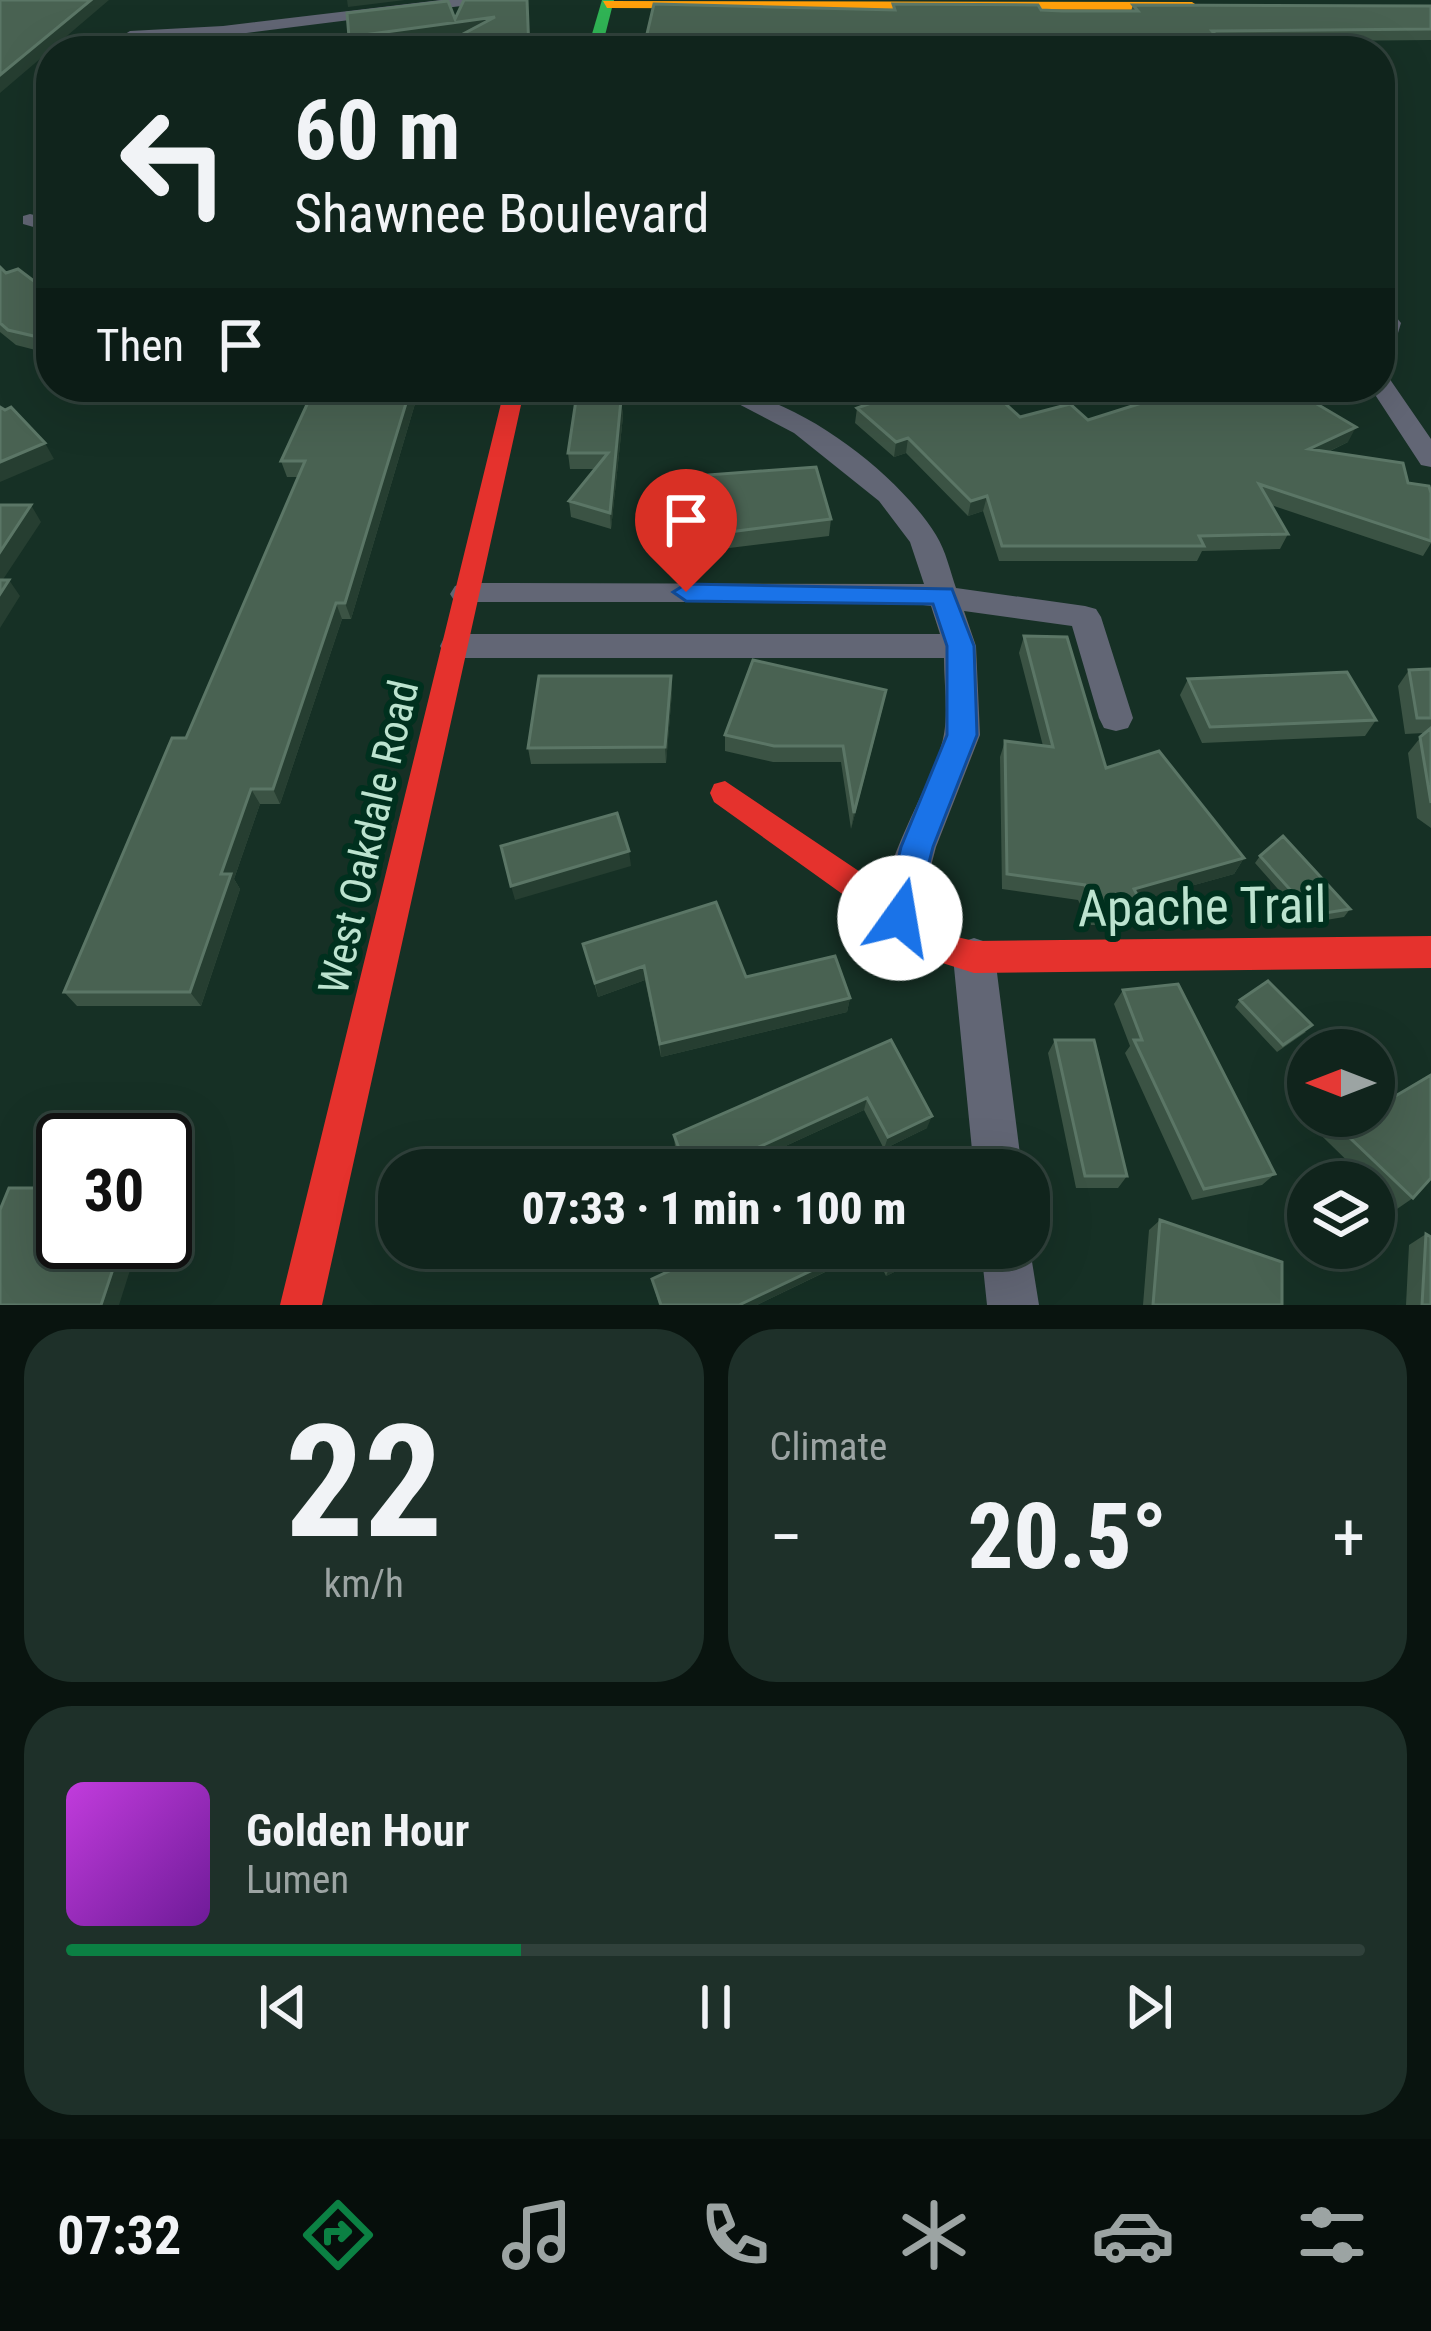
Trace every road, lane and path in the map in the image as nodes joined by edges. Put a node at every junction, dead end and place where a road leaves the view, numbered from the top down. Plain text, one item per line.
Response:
1 (502, 0) edge
2 (608, 2) edge
3 (842, 2) edge
4 (1076, 3) edge
5 (1215, 6) edge
6 (130, 36) dead end
7 (599, 36) edge
8 (511, 402) edge
9 (750, 402) edge
10 (1393, 402) edge
11 (1431, 459) edge
12 (466, 594) junction
13 (943, 595) junction
14 (456, 646) junction
15 (960, 646) junction
16 (1116, 718) dead end
17 (724, 793) dead end
18 (900, 918) junction
19 (1431, 952) edge
20 (974, 957) junction
21 (996, 1149) edge
22 (1009, 1269) edge
23 (301, 1305) edge
24 (1013, 1305) edge

1 - 6 street
2 - 3 street
2 - 7 street
3 - 4 street
4 - 5 street
8 - 12 street, West Oakdale Road
9 - 13 street
10 - 11 street
12 - 13 street
12 - 14 street, West Oakdale Road
13 - 15 street
13 - 16 street
14 - 15 street
14 - 23 street, West Oakdale Road
15 - 18 street
17 - 18 street
18 - 20 street
19 - 20 street, Apache Trail
20 - 21 street
22 - 24 street

